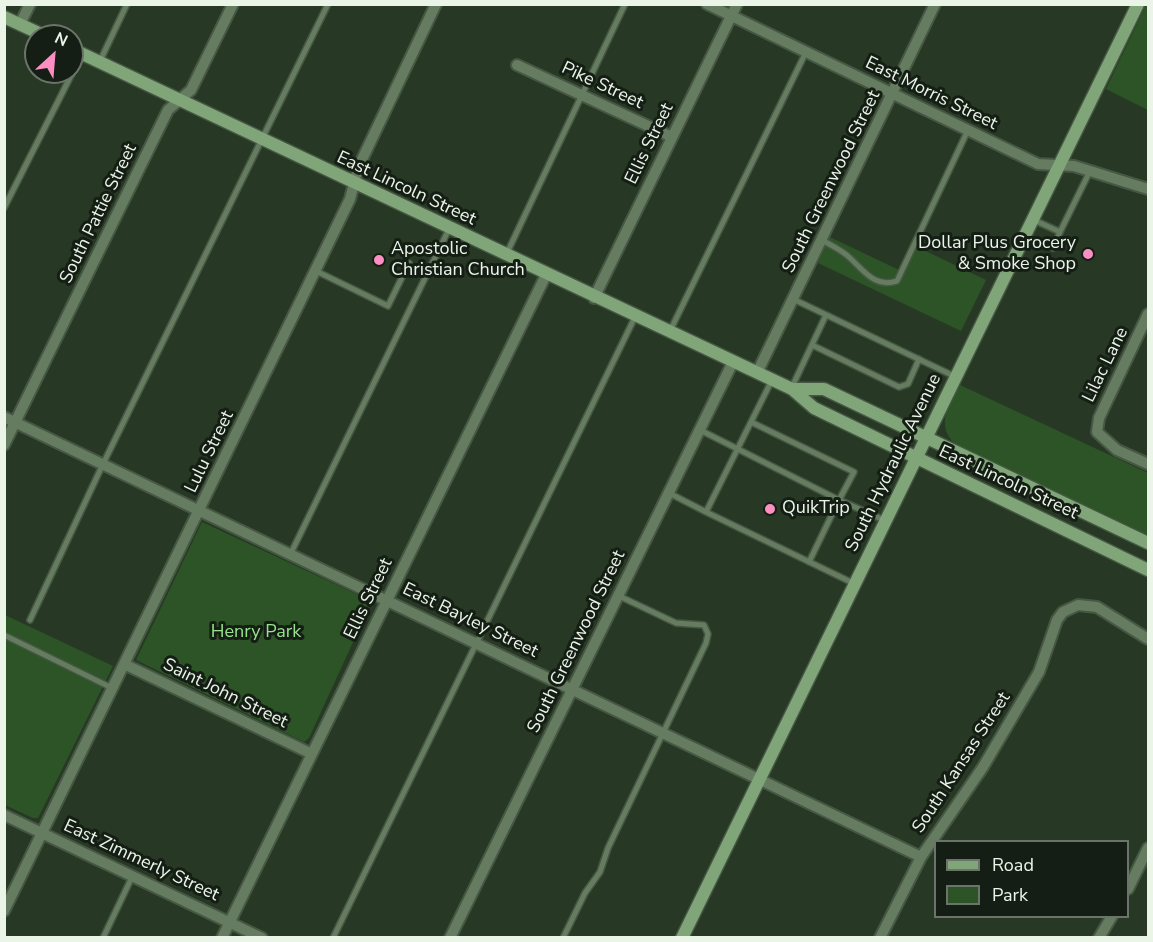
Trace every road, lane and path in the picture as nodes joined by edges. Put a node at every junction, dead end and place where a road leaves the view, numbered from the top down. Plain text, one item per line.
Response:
1 (30, 4) edge
2 (127, 4) edge
3 (233, 4) edge
4 (328, 4) edge
5 (436, 4) edge
6 (625, 4) edge
7 (706, 4) edge
8 (736, 4) edge
9 (935, 4) edge
10 (1138, 4) edge
11 (731, 16) junction
12 (4, 17) edge
13 (21, 24) junction
14 (24, 26) edge
15 (806, 52) junction
16 (84, 54) edge
17 (99, 62) junction
18 (517, 65) dead end
19 (62, 84) edge
20 (892, 94) junction
21 (582, 95) junction
22 (179, 100) junction
23 (968, 130) junction
24 (672, 137) junction
25 (261, 140) junction
26 (1059, 165) junction
27 (1090, 171) junction
28 (354, 184) junction
29 (1149, 189) edge
30 (4, 208) edge
31 (1032, 219) junction
32 (449, 229) junction
33 (1060, 232) junction
34 (822, 240) junction
35 (1053, 248) dead end
36 (505, 256) junction
37 (409, 263) dead end
38 (316, 271) junction
39 (546, 275) junction
40 (594, 298) junction
41 (793, 300) junction
42 (1149, 314) edge
43 (826, 315) junction
44 (635, 317) junction
45 (669, 332) junction
46 (812, 345) junction
47 (919, 359) junction
48 (733, 362) junction
49 (757, 373) junction
50 (956, 377) junction
51 (772, 380) junction
52 (792, 389) junction
53 (4, 417) edge
54 (16, 422) junction
55 (751, 422) junction
56 (700, 430) junction
57 (926, 438) junction
58 (4, 445) edge
59 (737, 450) junction
60 (916, 459) junction
61 (103, 464) junction
62 (1149, 464) edge
63 (669, 493) junction
64 (839, 500) junction
65 (200, 510) junction
66 (706, 512) junction
67 (886, 521) junction
68 (1149, 543) edge
69 (291, 553) junction
70 (809, 562) junction
71 (1149, 570) edge
72 (855, 584) junction
73 (618, 596) junction
74 (388, 599) junction
75 (30, 620) dead end
76 (4, 634) edge
77 (1149, 639) edge
78 (475, 642) junction
79 (124, 664) junction
80 (112, 688) junction
81 (573, 689) junction
82 (663, 733) junction
83 (312, 754) junction
84 (759, 779) junction
85 (4, 814) edge
86 (42, 832) junction
87 (1149, 848) edge
88 (921, 856) junction
89 (132, 875) junction
90 (1129, 887) edge
91 (4, 911) edge
92 (1111, 918) edge
93 (230, 922) junction
94 (103, 938) edge
95 (222, 938) edge
96 (262, 938) edge
97 (333, 938) edge
98 (450, 938) edge
99 (563, 938) edge
100 (682, 938) edge
101 (880, 938) edge
102 (1099, 938) edge

1 - 13 street
2 - 17 lane
3 - 22 street, South Pattie Street
4 - 25 lane
5 - 28 street, Lulu Street
6 - 21 lane
7 - 11 street, East Morris Street
8 - 11 street, Ellis Street
9 - 20 street, South Greenwood Street
10 - 26 street, South Hydraulic Avenue
11 - 15 street, East Morris Street
11 - 24 street, Ellis Street
12 - 13 street
13 - 14 street
15 - 20 street, East Morris Street
15 - 45 lane
16 - 17 street, East Lincoln Street
17 - 22 street, East Lincoln Street
18 - 21 street, Pike Street
19 - 30 lane
20 - 23 street, East Morris Street
20 - 34 street, South Greenwood Street
21 - 24 street, Pike Street
21 - 36 lane
22 - 25 street, East Lincoln Street
22 - 54 street, South Pattie Street
23 - 26 street, East Morris Street
23 - 34 lane
24 - 40 street, Ellis Street
25 - 28 street, East Lincoln Street
25 - 61 lane
26 - 27 street, East Morris Street
26 - 31 street, South Hydraulic Avenue
27 - 29 street, East Morris Street
27 - 33 lane
28 - 32 street, East Lincoln Street
28 - 38 street, Lulu Street
31 - 33 lane
31 - 50 street, South Hydraulic Avenue
32 - 36 street, East Lincoln Street
32 - 69 lane
33 - 35 lane
34 - 41 street, South Greenwood Street
36 - 39 street, East Lincoln Street
37 - 38 lane
38 - 65 street, Lulu Street
39 - 40 street, East Lincoln Street
39 - 74 street, Ellis Street
40 - 44 street, East Lincoln Street
41 - 43 lane
41 - 49 street, South Greenwood Street
42 - 62 street, Lilac Lane
43 - 46 lane
43 - 47 lane
44 - 45 street, East Lincoln Street
44 - 78 lane
45 - 48 street, East Lincoln Street
46 - 47 lane
46 - 52 lane
47 - 50 lane
48 - 49 street, East Lincoln Street
48 - 56 street, South Greenwood Street
49 - 51 street, East Lincoln Street
50 - 57 street, South Hydraulic Avenue
51 - 52 street, East Lincoln Street
51 - 55 lane
52 - 57 street, East Lincoln Street
52 - 60 street, East Lincoln Street
53 - 54 street, East Bayley Street
54 - 58 street, South Pattie Street
54 - 61 street, East Bayley Street
55 - 59 lane
55 - 64 lane
56 - 59 lane
56 - 63 street, South Greenwood Street
57 - 60 street, South Hydraulic Avenue
57 - 68 street, East Lincoln Street
59 - 64 lane
59 - 66 lane
60 - 67 street, South Hydraulic Avenue
60 - 71 street, East Lincoln Street
61 - 65 street, East Bayley Street
61 - 75 lane
63 - 66 lane
63 - 73 street, South Greenwood Street
64 - 67 lane
64 - 70 lane
65 - 69 street, East Bayley Street
65 - 79 street, Lulu Street
66 - 70 lane
67 - 72 street, South Hydraulic Avenue
69 - 74 street, East Bayley Street
70 - 72 lane
72 - 84 street, South Hydraulic Avenue
73 - 81 street, South Greenwood Street
73 - 82 lane
74 - 78 street, East Bayley Street
74 - 83 street, Ellis Street
76 - 80 lane
77 - 88 street, South Kansas Street
78 - 81 street, East Bayley Street
78 - 97 lane
79 - 80 street, Lulu Street
79 - 83 street, Saint John Street
80 - 86 street, Lulu Street
81 - 82 street, East Bayley Street
81 - 98 street, South Greenwood Street
82 - 84 street, East Bayley Street
82 - 99 lane
83 - 93 street, Ellis Street
84 - 88 street, East Bayley Street
84 - 100 street, South Hydraulic Avenue
85 - 86 street, East Zimmerly Street
86 - 89 street, East Zimmerly Street
86 - 91 street, Lulu Street
87 - 90 street
88 - 101 street, South Kansas Street
89 - 93 street, East Zimmerly Street
89 - 94 lane
92 - 102 street
93 - 95 street, Ellis Street
93 - 96 street, East Zimmerly Street

